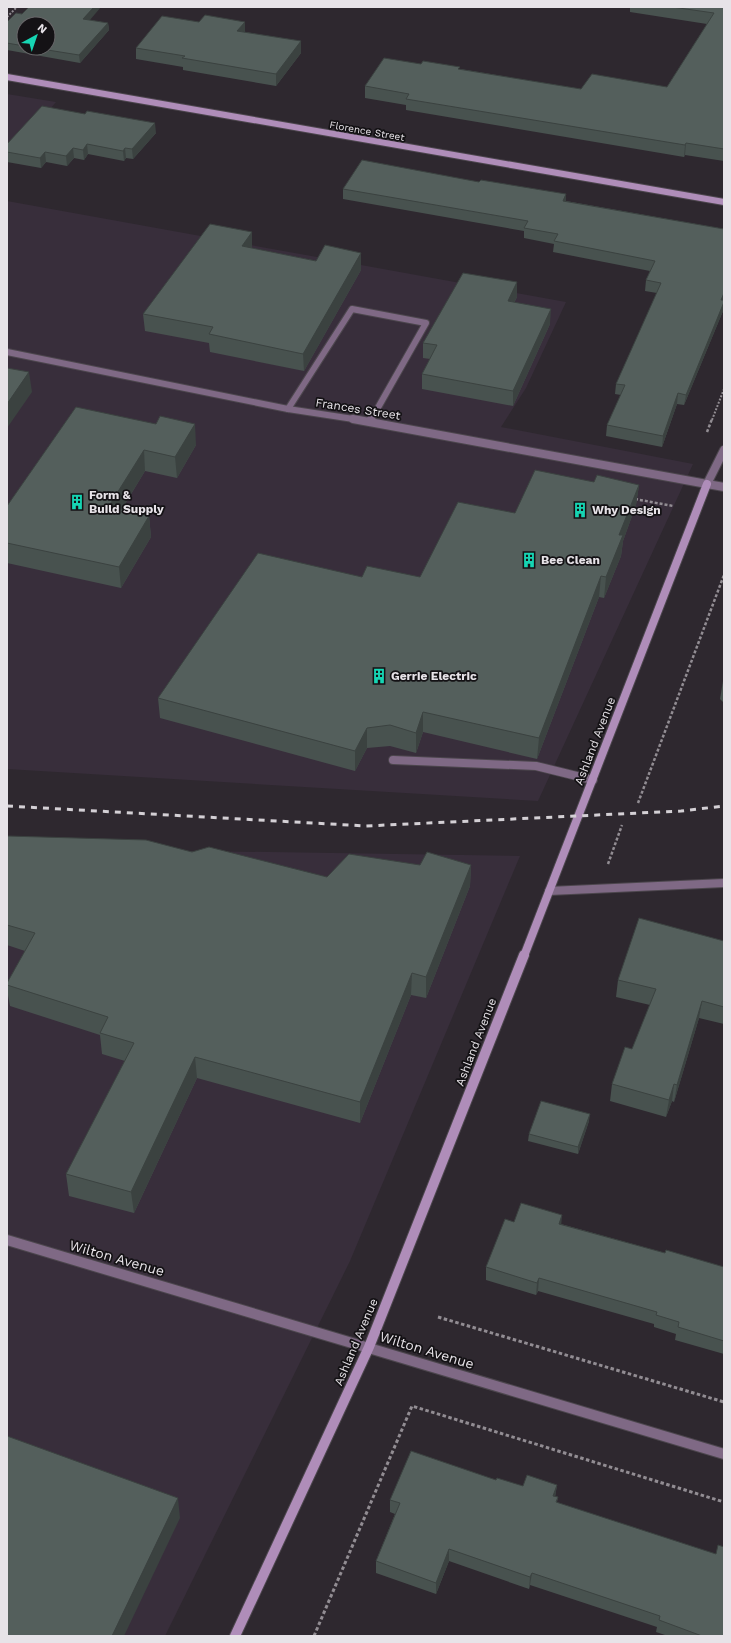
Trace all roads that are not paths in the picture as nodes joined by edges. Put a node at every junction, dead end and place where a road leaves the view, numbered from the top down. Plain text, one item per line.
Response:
1 (7, 77) edge
2 (724, 202) edge
3 (7, 352) edge
4 (288, 409) junction
5 (370, 421) junction
6 (724, 450) edge
7 (707, 484) junction
8 (724, 487) edge
9 (393, 760) dead end
10 (593, 780) junction
11 (724, 883) edge
12 (549, 890) junction
13 (7, 1240) edge
14 (369, 1347) junction
15 (724, 1454) edge
16 (235, 1636) edge

1 - 2 street, Florence Street
3 - 4 street, Frances Street
4 - 5 street, Frances Street
4 - 5 street
5 - 7 street, Frances Street
6 - 7 street, Ashland Avenue
7 - 8 street, Frances Street
7 - 10 street, Ashland Avenue
9 - 10 street
10 - 12 street, Ashland Avenue
11 - 12 street
12 - 14 street, Ashland Avenue
13 - 14 street, Wilton Avenue
14 - 15 street, Wilton Avenue
14 - 16 street, Ashland Avenue

